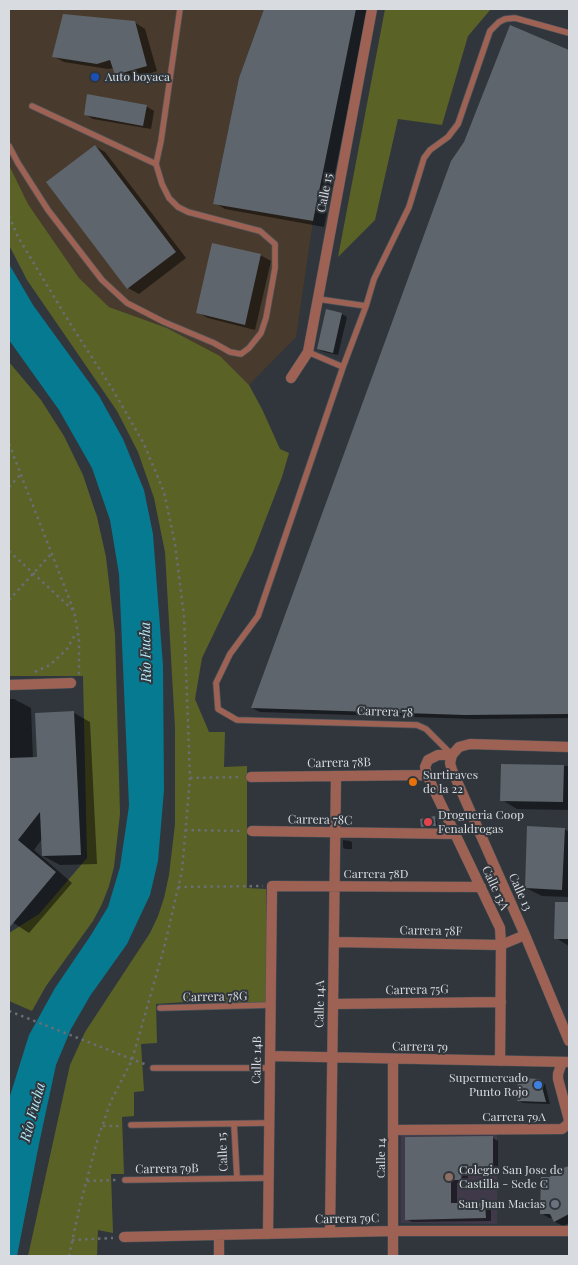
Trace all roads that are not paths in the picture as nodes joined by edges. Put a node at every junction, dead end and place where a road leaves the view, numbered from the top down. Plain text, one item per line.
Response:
1 (178, 9) edge
2 (372, 9) edge
3 (569, 33) edge
4 (32, 106) dead end
5 (9, 146) edge
6 (156, 164) junction
7 (318, 299) junction
8 (366, 306) junction
9 (308, 352) junction
10 (342, 367) junction
11 (291, 378) dead end
12 (75, 681) road end
13 (9, 685) edge
14 (569, 746) edge
15 (452, 755) junction
16 (427, 775) junction
17 (336, 776) junction
18 (250, 777) road end
19 (252, 831) road end
20 (335, 832) junction
21 (455, 834) junction
22 (272, 886) joint
23 (334, 886) junction
24 (481, 887) junction
25 (526, 935) junction
26 (334, 942) junction
27 (501, 945) junction
28 (501, 1002) junction
29 (333, 1004) junction
30 (270, 1006) junction
31 (160, 1008) dead end
32 (569, 1041) edge
33 (270, 1056) junction
34 (332, 1058) junction
35 (393, 1059) junction
36 (500, 1061) junction
37 (566, 1062) edge
38 (153, 1068) road end
39 (270, 1068) junction
40 (269, 1123) junction
41 (234, 1124) junction
42 (131, 1125) road end
43 (393, 1130) junction
44 (237, 1178) junction
45 (269, 1178) junction
46 (125, 1180) road end
47 (393, 1230) junction
48 (569, 1231) edge
49 (330, 1232) junction
50 (268, 1234) junction
51 (219, 1235) junction
52 (124, 1237) road end
53 (219, 1256) edge
54 (393, 1256) edge

1 - 6 lane
2 - 7 street, Calle 15
3 - 8 lane
4 - 6 lane
5 - 6 lane
7 - 8 lane
7 - 9 street, Calle 15
8 - 10 lane
9 - 10 lane
9 - 11 street, Calle 15
10 - 15 lane, Carrera 78
12 - 13 street
14 - 15 street
15 - 16 street
15 - 25 street, Calle 13
16 - 17 street, Carrera 78B
16 - 21 street, Calle 13A
17 - 18 street, Carrera 78B
17 - 20 street, Calle 14A
19 - 20 street, Carrera 78C
20 - 21 street, Carrera 78C
20 - 23 street, Calle 14A
21 - 24 street, Calle 13A
22 - 23 street, Carrera 78D
22 - 30 street, Calle 14B
23 - 24 street, Carrera 78D
23 - 26 street, Calle 14A
24 - 27 street, Calle 13A
25 - 27 street, Carrera 78F
25 - 32 street, Calle 13
26 - 27 street, Carrera 78F
26 - 29 street, Calle 14A
27 - 28 street, Calle 13A
28 - 29 street, Carrera 75G
28 - 36 street, Calle 13A
29 - 34 street, Calle 14A
30 - 31 lane, Carrera 78G
30 - 33 street, Calle 14B
33 - 34 street, Carrera 79
33 - 39 street, Calle 14B
34 - 35 street, Carrera 79
34 - 49 street, Calle 14A
35 - 36 street, Carrera 79
35 - 43 street, Calle 14
36 - 37 street, Carrera 79
37 - 43 street, Carrera 79A
38 - 39 lane
39 - 40 street, Calle 14B
40 - 41 lane
40 - 45 street, Calle 14B
41 - 42 lane
41 - 44 lane, Calle 15
43 - 47 street, Calle 14
44 - 45 lane, Carrera 79B
44 - 46 lane, Carrera 79B
45 - 50 street, Calle 14B
47 - 48 street, Carrera 79C
47 - 49 street, Carrera 79C
47 - 54 street, Calle 14
49 - 50 street, Carrera 79C
50 - 51 street, Carrera 79C
51 - 52 street, Carrera 79C
51 - 53 street

